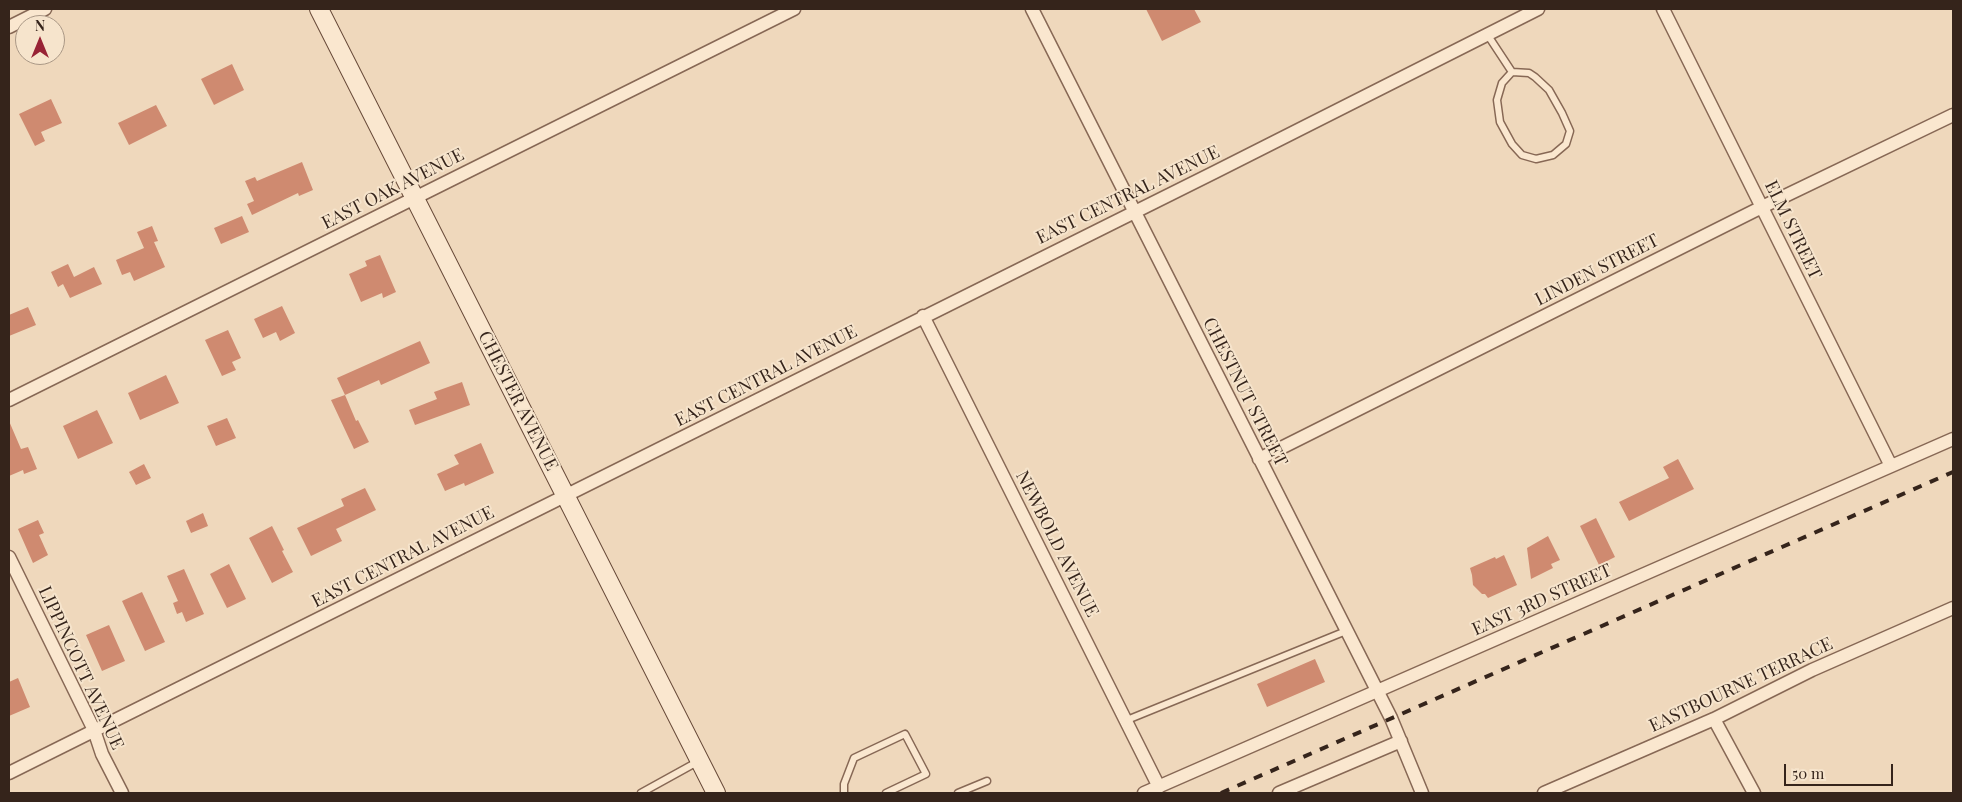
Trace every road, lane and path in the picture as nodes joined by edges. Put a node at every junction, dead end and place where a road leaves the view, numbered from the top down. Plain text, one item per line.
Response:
1 (45, 9) edge
2 (319, 9) edge
3 (794, 9) edge
4 (1032, 9) edge
5 (1538, 9) edge
6 (1663, 9) edge
7 (9, 27) edge
8 (1488, 34) junction
9 (1512, 72) junction
10 (1953, 115) edge
11 (414, 198) junction
12 (1762, 207) junction
13 (1135, 212) junction
14 (923, 316) junction
15 (9, 400) edge
16 (1953, 440) edge
17 (1258, 459) junction
18 (1891, 466) junction
19 (566, 495) junction
20 (9, 557) edge
21 (1953, 608) edge
22 (1346, 631) junction
23 (1377, 691) junction
24 (1714, 719) junction
25 (1127, 720) junction
26 (94, 730) junction
27 (1401, 742) junction
28 (700, 761) junction
29 (9, 773) edge
30 (987, 781) dead end
31 (1160, 787) junction
32 (122, 793) edge
33 (642, 793) edge
34 (716, 793) edge
35 (844, 793) edge
36 (886, 793) edge
37 (958, 793) edge
38 (1144, 793) edge
39 (1279, 793) edge
40 (1422, 793) edge
41 (1544, 793) edge
42 (1754, 793) edge

1 - 7 street
2 - 11 main road, CHESTER AVENUE
3 - 11 street, EAST OAK AVENUE
4 - 13 street, CHESTNUT STREET
5 - 8 street, EAST CENTRAL AVENUE
6 - 12 street, ELM STREET
8 - 9 lane
8 - 13 street, EAST CENTRAL AVENUE
9 - 9 lane
10 - 12 street, LINDEN STREET
11 - 15 street, EAST OAK AVENUE
11 - 19 main road, CHESTER AVENUE
12 - 17 street, LINDEN STREET
12 - 18 street, ELM STREET
13 - 14 street, EAST CENTRAL AVENUE
13 - 17 street, CHESTNUT STREET
14 - 19 street, EAST CENTRAL AVENUE
14 - 25 street, NEWBOLD AVENUE
16 - 18 street, EAST 3RD STREET
17 - 22 street, CHESTNUT STREET
18 - 23 street, EAST 3RD STREET
19 - 26 street, EAST CENTRAL AVENUE
19 - 28 main road, CHESTER AVENUE
20 - 26 street, LIPPINCOTT AVENUE
21 - 24 street, EASTBOURNE TERRACE
22 - 23 street, CHESTNUT STREET
22 - 25 lane
23 - 27 street, CHESTNUT STREET
23 - 31 street, EAST 3RD STREET
24 - 41 street, EASTBOURNE TERRACE
24 - 42 street
25 - 31 street, NEWBOLD AVENUE
26 - 29 street, EAST CENTRAL AVENUE
26 - 32 street, LIPPINCOTT AVENUE
27 - 39 street
27 - 40 street, CHESTNUT STREET
28 - 33 lane
28 - 34 main road, CHESTER AVENUE
30 - 37 lane
31 - 38 street, EAST 3RD STREET
35 - 36 lane

